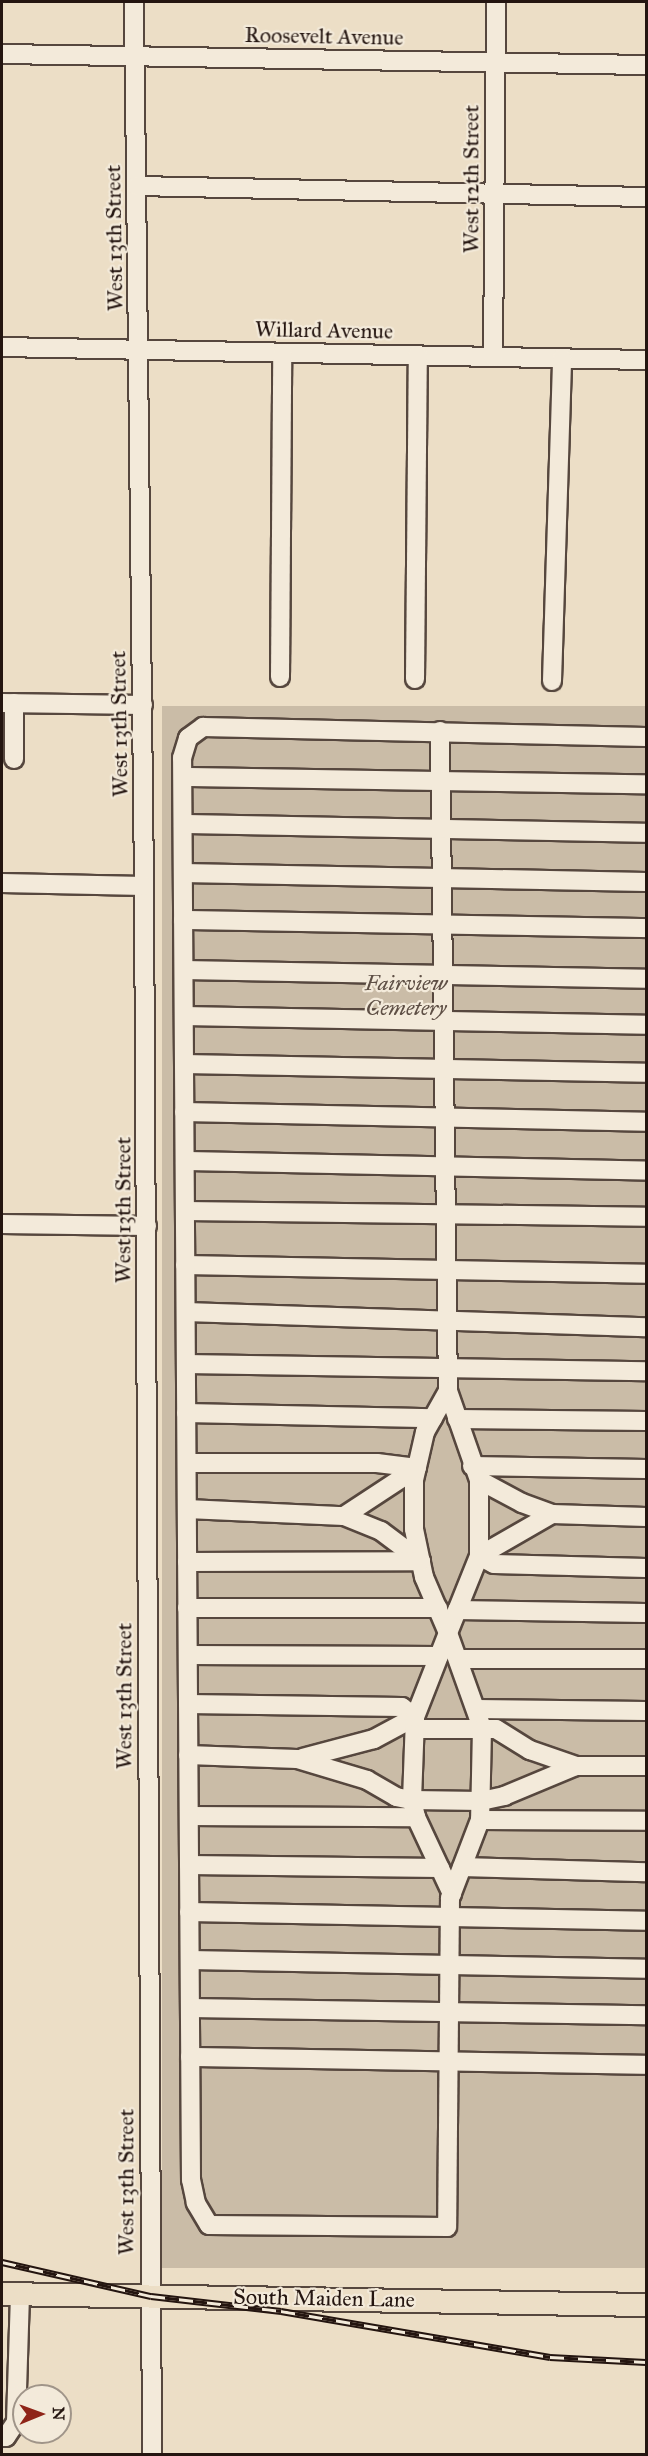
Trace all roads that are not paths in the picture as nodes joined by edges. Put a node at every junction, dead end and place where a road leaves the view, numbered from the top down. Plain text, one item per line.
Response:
1 (135, 2) edge
2 (496, 2) edge
3 (2, 54) edge
4 (136, 58) junction
5 (496, 63) junction
6 (646, 65) edge
7 (137, 186) junction
8 (495, 194) junction
9 (646, 197) edge
10 (2, 347) edge
11 (139, 351) junction
12 (282, 353) junction
13 (418, 355) junction
14 (493, 357) junction
15 (562, 358) junction
16 (646, 360) edge
17 (280, 677) dead end
18 (415, 679) dead end
19 (552, 681) dead end
20 (8, 703) edge
21 (143, 705) junction
22 (440, 731) junction
23 (646, 737) edge
24 (14, 759) dead end
25 (183, 777) junction
26 (441, 781) junction
27 (646, 783) edge
28 (183, 824) junction
29 (441, 829) junction
30 (646, 833) edge
31 (183, 873) junction
32 (442, 877) junction
33 (646, 882) edge
34 (2, 883) edge
35 (144, 886) junction
36 (183, 920) junction
37 (442, 925) junction
38 (646, 928) edge
39 (184, 970) junction
40 (443, 976) junction
41 (646, 979) edge
42 (184, 1016) junction
43 (444, 1023) junction
44 (646, 1025) edge
45 (184, 1064) junction
46 (444, 1072) junction
47 (646, 1073) edge
48 (184, 1112) junction
49 (445, 1116) junction
50 (646, 1122) edge
51 (185, 1161) junction
52 (445, 1167) junction
53 (646, 1171) edge
54 (185, 1211) junction
55 (446, 1214) junction
56 (646, 1217) edge
57 (2, 1224) edge
58 (147, 1226) junction
59 (185, 1264) junction
60 (446, 1272) junction
61 (646, 1274) edge
62 (186, 1312) junction
63 (447, 1322) junction
64 (646, 1327) edge
65 (186, 1364) junction
66 (447, 1369) junction
67 (646, 1371) edge
68 (448, 1391) junction
69 (186, 1413) junction
70 (433, 1418) junction
71 (457, 1419) junction
72 (646, 1421) edge
73 (187, 1463) junction
74 (417, 1468) junction
75 (646, 1469) edge
76 (476, 1473) junction
77 (187, 1509) junction
78 (552, 1514) junction
79 (344, 1516) junction
80 (646, 1517) edge
81 (479, 1556) junction
82 (421, 1561) junction
83 (187, 1562) junction
84 (646, 1568) edge
85 (188, 1608) junction
86 (438, 1608) junction
87 (457, 1610) junction
88 (646, 1613) edge
89 (448, 1633) junction
90 (188, 1655) junction
91 (439, 1656) junction
92 (458, 1659) junction
93 (646, 1659) edge
94 (188, 1704) junction
95 (476, 1709) junction
96 (646, 1711) edge
97 (415, 1723) junction
98 (482, 1728) junction
99 (188, 1755) junction
100 (297, 1759) junction
101 (576, 1766) junction
102 (646, 1766) edge
103 (481, 1801) junction
104 (414, 1808) junction
105 (189, 1816) junction
106 (480, 1820) junction
107 (646, 1821) edge
108 (189, 1865) junction
109 (462, 1867) junction
110 (440, 1868) junction
111 (646, 1872) edge
112 (452, 1894) junction
113 (189, 1912) junction
114 (450, 1918) junction
115 (646, 1921) edge
116 (190, 1960) junction
117 (450, 1965) junction
118 (646, 1969) edge
119 (190, 2008) junction
120 (449, 2012) junction
121 (646, 2015) edge
122 (190, 2057) junction
123 (448, 2061) junction
124 (646, 2065) edge
125 (11, 2294) edge
126 (151, 2296) junction
127 (646, 2305) edge
128 (10, 2334) edge
129 (9, 2385) edge
130 (153, 2418) junction
131 (2, 2438) edge
132 (152, 2454) edge
133 (163, 2454) edge

1 - 4 street, West 13th Street
2 - 5 street, West 12th Street
3 - 4 street, Roosevelt Avenue
4 - 5 street, Roosevelt Avenue
4 - 7 street, West 13th Street
5 - 6 street, Roosevelt Avenue
5 - 8 street, West 12th Street
7 - 8 street
7 - 11 street, West 13th Street
8 - 9 street
8 - 14 street, West 12th Street
10 - 11 street, Willard Avenue
11 - 12 street, Willard Avenue
11 - 21 street, West 13th Street
12 - 13 street, Willard Avenue
12 - 17 street
13 - 14 street, Willard Avenue
13 - 18 street
14 - 15 street, Willard Avenue
15 - 16 street, Willard Avenue
15 - 19 street
20 - 21 street
20 - 24 street
21 - 35 street, West 13th Street
22 - 23 street
22 - 25 street
22 - 26 street
25 - 26 street
25 - 28 street
26 - 27 street
26 - 29 street
28 - 29 street
28 - 31 street
29 - 30 street
29 - 32 street
31 - 32 street
31 - 36 street
32 - 33 street
32 - 37 street
34 - 35 street
35 - 58 street, West 13th Street
36 - 37 street
36 - 39 street
37 - 38 street
37 - 40 street
39 - 40 street
39 - 42 street
40 - 41 street
40 - 43 street
42 - 43 street
42 - 45 street
43 - 44 street
43 - 46 street
45 - 46 street
45 - 48 street
46 - 47 street
46 - 49 street
48 - 49 street
48 - 51 street
49 - 50 street
49 - 52 street
51 - 52 street
51 - 54 street
52 - 53 street
52 - 55 street
54 - 55 street
54 - 59 street
55 - 56 street
55 - 60 street
57 - 58 street
58 - 126 street, West 13th Street
59 - 60 street
59 - 62 street
60 - 61 street
60 - 63 street
62 - 63 street
62 - 65 street
63 - 64 street
63 - 66 street
65 - 66 street
65 - 69 street
66 - 67 street
66 - 68 street
68 - 70 street
68 - 71 street
69 - 70 street
69 - 73 street
70 - 74 street
71 - 72 street
71 - 76 street
73 - 74 street
73 - 77 street
74 - 79 street
74 - 82 street
75 - 76 street
76 - 78 street
76 - 81 street
77 - 79 street
77 - 83 street
78 - 80 street
78 - 81 street
79 - 82 street
81 - 84 street
81 - 87 street
82 - 83 street
82 - 86 street
83 - 85 street
85 - 86 street
85 - 90 street
86 - 89 street
87 - 88 street
87 - 89 street
89 - 91 street
89 - 92 street
90 - 91 street
90 - 94 street
91 - 97 street
92 - 93 street
92 - 95 street
94 - 97 street
94 - 99 street
95 - 96 street
95 - 98 street
97 - 98 street
97 - 100 street
97 - 104 street
98 - 101 street
98 - 103 street
99 - 100 street
99 - 105 street
100 - 104 street
101 - 102 street
101 - 103 street
103 - 104 street
103 - 106 street
104 - 105 street
104 - 110 street
105 - 108 street
106 - 107 street
106 - 109 street
108 - 110 street
108 - 113 street
109 - 111 street
109 - 112 street
110 - 112 street
112 - 114 street
113 - 114 street
113 - 116 street
114 - 115 street
114 - 117 street
116 - 117 street
116 - 119 street
117 - 118 street
117 - 120 street
119 - 120 street
119 - 122 street
120 - 121 street
120 - 123 street
122 - 123 street
122 - 123 street
123 - 124 street
125 - 126 main road, South Maiden Lane
125 - 128 street
126 - 127 main road, South Maiden Lane
126 - 130 street, West 13th Street
128 - 129 street
129 - 131 street
130 - 132 street, West 13th Street
130 - 133 street, West 13th Street

